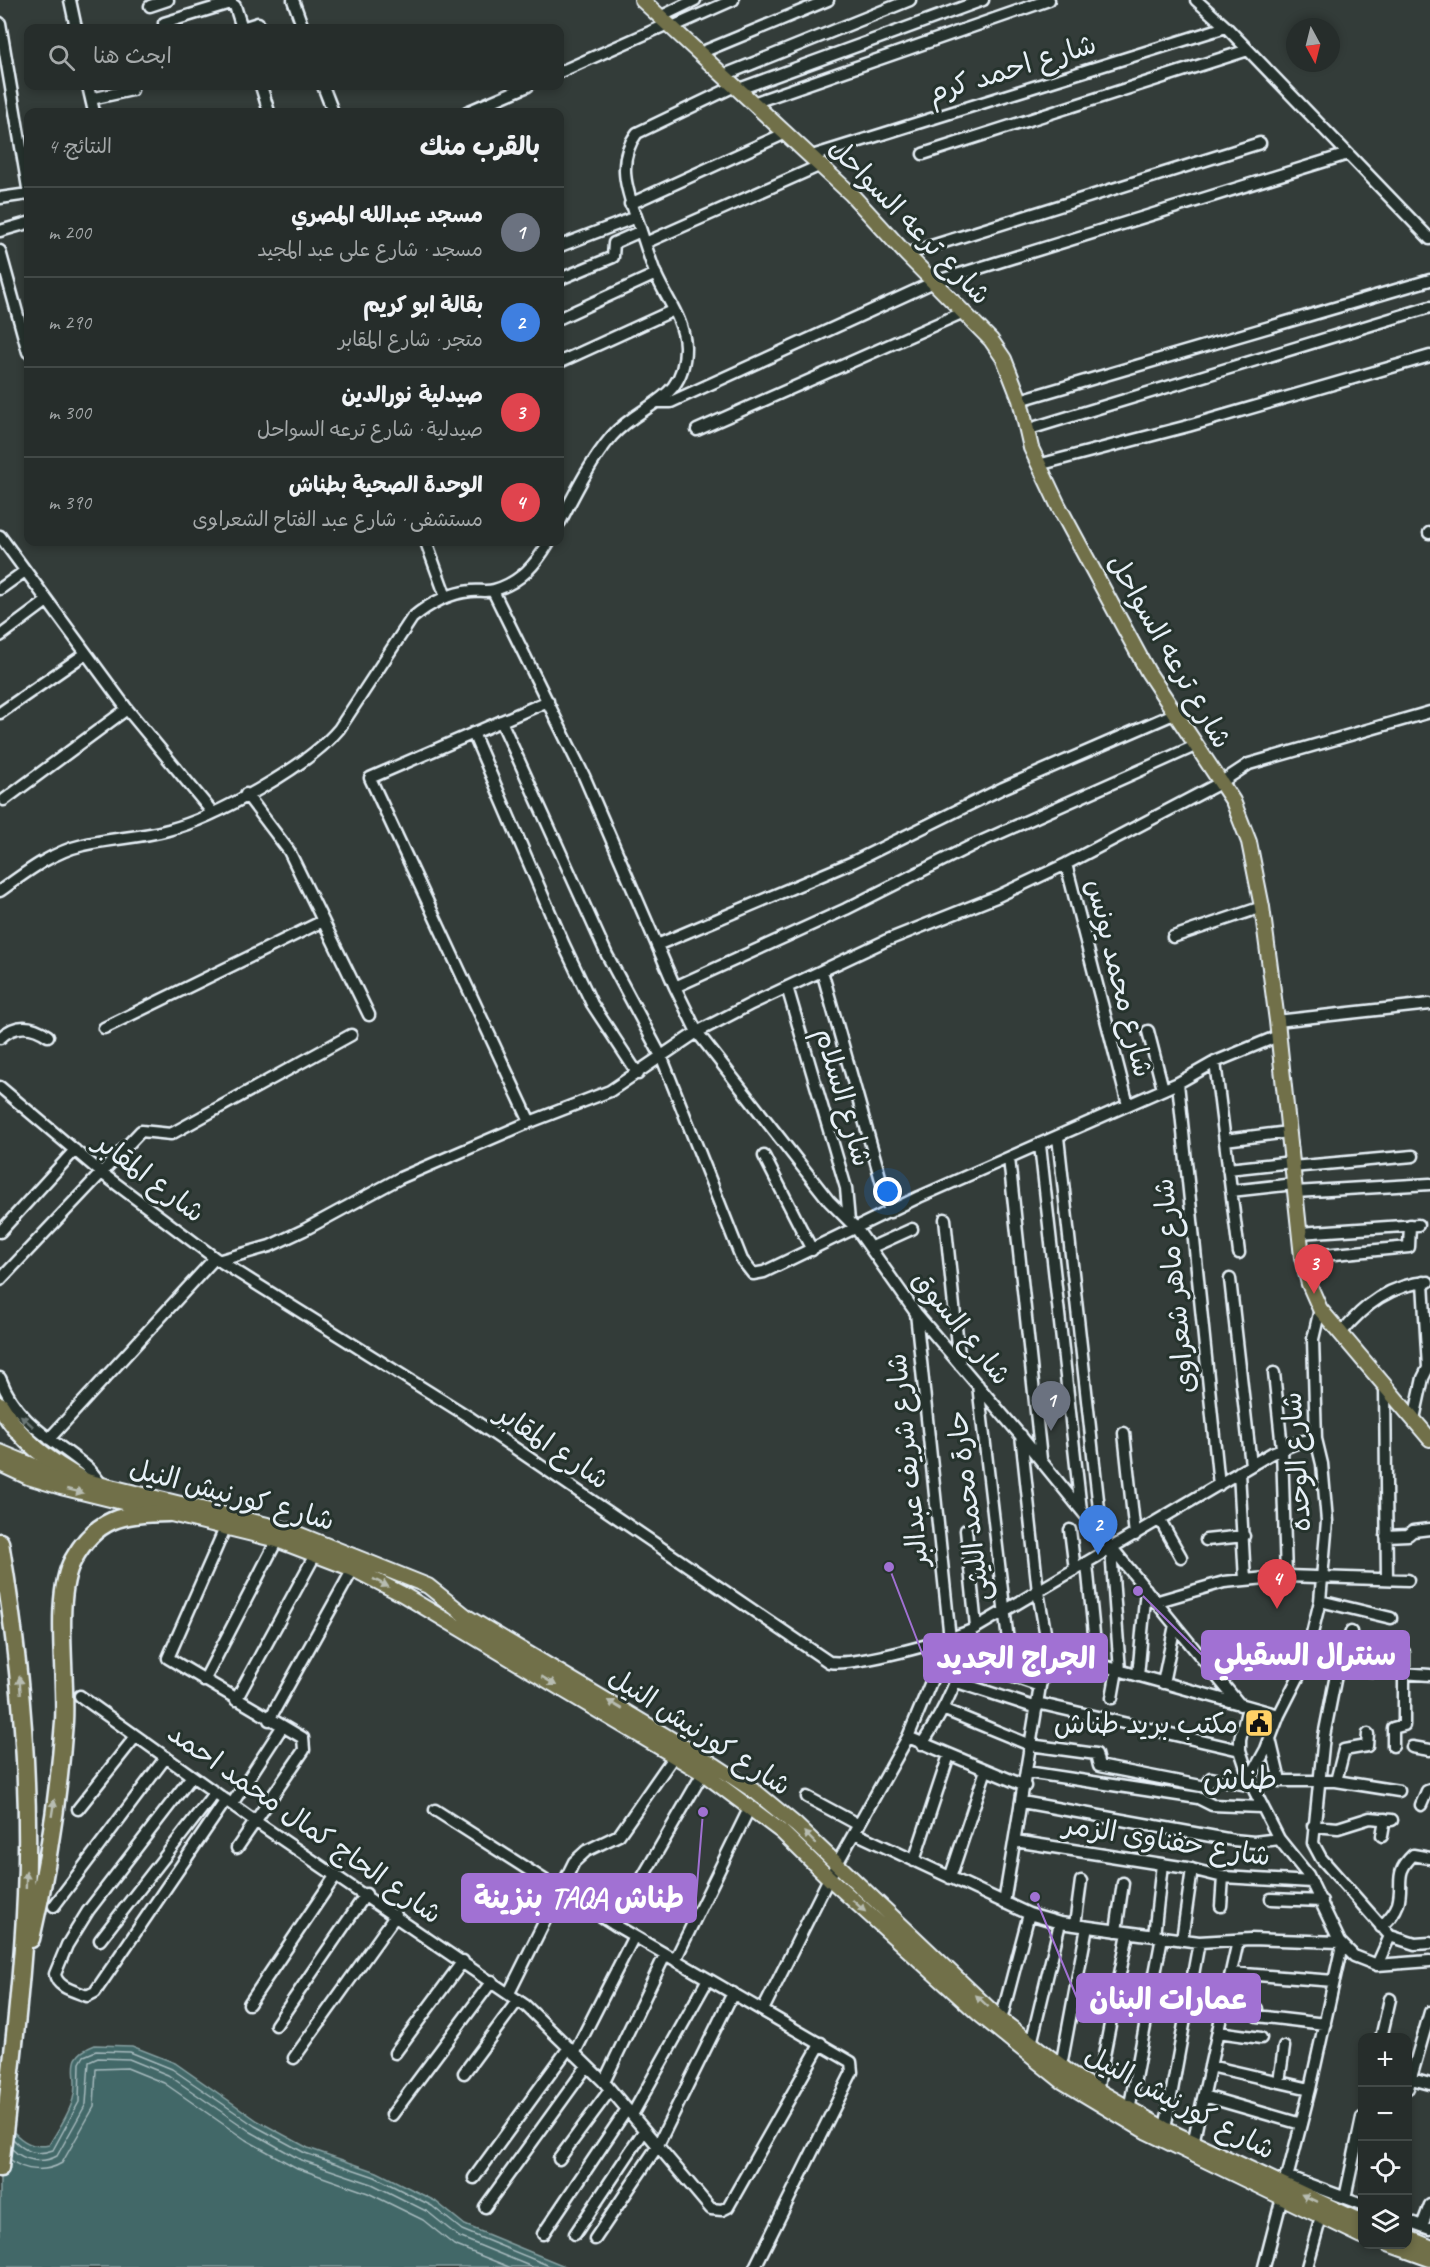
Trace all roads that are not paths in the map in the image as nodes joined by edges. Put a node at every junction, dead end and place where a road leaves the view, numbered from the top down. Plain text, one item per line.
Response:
1 (70, 0) edge
2 (168, 0) edge
3 (293, 0) edge
4 (642, 0) edge
5 (695, 0) edge
6 (732, 0) edge
7 (828, 0) edge
8 (910, 0) edge
9 (983, 0) edge
10 (1049, 0) edge
11 (1196, 0) edge
12 (150, 6) dead end
13 (0, 23) edge
14 (164, 23) dead end
15 (258, 23) dead end
16 (667, 23) junction
17 (75, 24) edge
18 (241, 24) edge
19 (255, 24) edge
20 (302, 24) edge
21 (1226, 27) junction
22 (2, 50) edge
23 (1248, 50) junction
24 (700, 53) junction
25 (564, 70) edge
26 (724, 75) junction
27 (737, 88) junction
28 (89, 90) edge
29 (132, 90) dead end
30 (262, 90) edge
31 (325, 90) edge
32 (519, 90) edge
33 (91, 99) junction
34 (753, 103) junction
35 (93, 108) edge
36 (268, 108) edge
37 (331, 108) edge
38 (476, 108) edge
39 (786, 133) junction
40 (1260, 143) dead end
41 (923, 154) dead end
42 (1348, 154) junction
43 (817, 160) junction
44 (24, 167) edge
45 (24, 195) edge
46 (0, 198) edge
47 (630, 204) junction
48 (636, 217) junction
49 (24, 224) edge
50 (0, 231) edge
51 (641, 231) junction
52 (1430, 239) edge
53 (645, 243) junction
54 (564, 244) edge
55 (0, 251) edge
56 (906, 254) junction
57 (656, 274) junction
58 (564, 277) edge
59 (1430, 280) edge
60 (933, 282) junction
61 (1430, 308) edge
62 (674, 310) junction
63 (964, 312) junction
64 (564, 316) edge
65 (24, 338) edge
66 (1430, 356) edge
67 (564, 360) edge
68 (1020, 400) junction
69 (658, 402) junction
70 (697, 430) dead end
71 (1026, 430) junction
72 (1038, 465) junction
73 (564, 515) edge
74 (0, 536) edge
75 (427, 546) edge
76 (546, 546) edge
77 (25, 571) junction
78 (0, 589) edge
79 (493, 591) junction
80 (446, 597) junction
81 (47, 601) junction
82 (0, 636) edge
83 (86, 654) junction
84 (548, 701) junction
85 (127, 709) junction
86 (1430, 712) edge
87 (1176, 713) junction
88 (0, 714) edge
89 (501, 721) junction
90 (473, 733) junction
91 (1195, 746) junction
92 (1220, 783) junction
93 (246, 794) junction
94 (4, 800) dead end
95 (213, 813) junction
96 (1066, 864) junction
97 (0, 891) edge
98 (1262, 907) junction
99 (322, 921) junction
100 (1173, 936) dead end
101 (657, 945) junction
102 (822, 971) junction
103 (675, 987) junction
104 (787, 987) junction
105 (1430, 1004) edge
106 (369, 1015) dead end
107 (1277, 1021) junction
108 (104, 1028) dead end
109 (1148, 1031) dead end
110 (697, 1032) junction
111 (351, 1035) dead end
112 (48, 1036) dead end
113 (1278, 1036) junction
114 (0, 1038) edge
115 (662, 1058) junction
116 (1215, 1062) junction
117 (638, 1074) junction
118 (1178, 1083) junction
119 (0, 1087) edge
120 (1163, 1089) junction
121 (1128, 1105) junction
122 (530, 1122) junction
123 (1288, 1132) junction
124 (1058, 1137) junction
125 (1225, 1140) junction
126 (1040, 1145) junction
127 (75, 1150) junction
128 (764, 1156) dead end
129 (1413, 1156) dead end
130 (1009, 1158) junction
131 (1292, 1164) junction
132 (1228, 1169) junction
133 (103, 1174) junction
134 (1430, 1184) edge
135 (1294, 1188) junction
136 (1231, 1191) junction
137 (890, 1212) junction
138 (945, 1219) dead end
139 (853, 1225) junction
140 (912, 1229) dead end
141 (0, 1232) edge
142 (1299, 1233) junction
143 (870, 1248) junction
144 (812, 1250) junction
145 (1239, 1253) dead end
146 (1302, 1257) junction
147 (218, 1259) junction
148 (1230, 1279) dead end
149 (0, 1280) edge
150 (1426, 1282) edge
151 (1320, 1309) junction
152 (916, 1313) junction
153 (1341, 1333) junction
154 (960, 1365) junction
155 (1274, 1374) dead end
156 (0, 1378) edge
157 (1385, 1384) junction
158 (978, 1385) junction
159 (0, 1405) edge
160 (1414, 1419) junction
161 (1124, 1433) dead end
162 (1020, 1435) junction
163 (49, 1439) junction
164 (1316, 1439) junction
165 (1430, 1439) edge
166 (1282, 1448) junction
167 (0, 1452) edge
168 (1042, 1461) junction
169 (0, 1464) edge
170 (1251, 1465) junction
171 (1239, 1473) junction
172 (86, 1482) junction
173 (1219, 1485) junction
174 (104, 1486) junction
175 (1081, 1510) junction
176 (168, 1513) junction
177 (1160, 1520) junction
178 (226, 1526) junction
179 (1430, 1529) edge
180 (966, 1530) dead end
181 (1070, 1530) dead end
182 (1135, 1535) junction
183 (1102, 1536) junction
184 (1244, 1536) junction
185 (1386, 1536) junction
186 (277, 1540) junction
187 (1206, 1540) dead end
188 (0, 1542) edge
189 (1112, 1549) junction
190 (316, 1553) junction
191 (1181, 1557) dead end
192 (1087, 1564) junction
193 (353, 1569) junction
194 (1075, 1570) junction
195 (1286, 1576) junction
196 (1323, 1576) junction
197 (411, 1578) junction
198 (1387, 1579) junction
199 (1245, 1580) junction
200 (1408, 1580) dead end
201 (1146, 1589) junction
202 (1038, 1592) junction
203 (402, 1594) junction
204 (1320, 1601) junction
205 (1155, 1602) junction
206 (1004, 1611) junction
207 (1391, 1618) dead end
208 (1175, 1625) junction
209 (974, 1629) junction
210 (1351, 1632) dead end
211 (945, 1640) junction
212 (1389, 1652) dead end
213 (1404, 1652) dead end
214 (1053, 1653) junction
215 (1010, 1658) dead end
216 (964, 1660) junction
217 (1097, 1664) junction
218 (1304, 1666) junction
219 (1118, 1670) junction
220 (1337, 1670) junction
221 (1386, 1672) junction
222 (1405, 1672) junction
223 (1430, 1675) edge
224 (1138, 1676) junction
225 (204, 1681) junction
226 (957, 1682) junction
227 (1163, 1683) junction
228 (1040, 1686) junction
229 (80, 1696) dead end
230 (1112, 1698) dead end
231 (236, 1700) junction
232 (1037, 1705) junction
233 (1244, 1706) junction
234 (945, 1710) junction
235 (1279, 1715) junction
236 (269, 1720) junction
237 (282, 1727) junction
238 (1368, 1734) dead end
239 (136, 1736) junction
240 (908, 1737) junction
241 (1270, 1739) junction
242 (922, 1744) junction
243 (1030, 1745) junction
244 (1393, 1746) dead end
245 (1413, 1748) dead end
246 (1430, 1749) edge
247 (1240, 1750) junction
248 (949, 1755) junction
249 (674, 1756) junction
250 (166, 1757) junction
251 (986, 1770) junction
252 (1027, 1772) junction
253 (703, 1773) junction
254 (192, 1776) junction
255 (1320, 1781) junction
256 (1336, 1781) junction
257 (1251, 1782) junction
258 (1025, 1786) junction
259 (1430, 1790) edge
260 (1399, 1791) dead end
261 (215, 1792) junction
262 (807, 1797) dead end
263 (229, 1802) junction
264 (1022, 1802) junction
265 (1421, 1805) dead end
266 (1261, 1807) junction
267 (750, 1808) junction
268 (78, 1809) dead end
269 (435, 1810) dead end
270 (255, 1821) junction
271 (1313, 1826) junction
272 (857, 1829) junction
273 (1382, 1836) dead end
274 (1279, 1839) junction
275 (1015, 1841) junction
276 (237, 1848) dead end
277 (1430, 1858) edge
278 (914, 1861) junction
279 (1162, 1864) junction
280 (836, 1865) junction
281 (1192, 1869) junction
282 (336, 1875) junction
283 (1223, 1876) junction
284 (829, 1878) junction
285 (950, 1878) junction
286 (1081, 1881) dead end
287 (1312, 1882) junction
288 (1122, 1883) dead end
289 (560, 1890) junction
290 (366, 1894) junction
291 (1270, 1899) dead end
292 (1322, 1901) junction
293 (1004, 1903) junction
294 (54, 1906) dead end
295 (1221, 1906) dead end
296 (1029, 1914) junction
297 (396, 1915) junction
298 (1060, 1923) junction
299 (615, 1925) junction
300 (1075, 1925) junction
301 (1087, 1927) junction
302 (1381, 1927) junction
303 (1116, 1930) junction
304 (1128, 1933) junction
305 (634, 1936) junction
306 (1158, 1936) junction
307 (1390, 1936) junction
308 (100, 1940) dead end
309 (1182, 1940) junction
310 (1238, 1941) junction
311 (1199, 1942) junction
312 (1430, 1943) edge
313 (1341, 1944) junction
314 (670, 1958) junction
315 (463, 1960) junction
316 (1430, 1961) edge
317 (1377, 1965) junction
318 (21, 1968) junction
319 (1232, 1972) junction
320 (708, 1979) junction
321 (492, 1981) junction
322 (1334, 1981) junction
323 (733, 1993) junction
324 (514, 1996) junction
325 (1389, 1999) dead end
326 (249, 2004) dead end
327 (1225, 2004) junction
328 (763, 2010) junction
329 (1430, 2012) edge
330 (1001, 2020) junction
331 (1325, 2024) junction
332 (276, 2025) dead end
333 (1218, 2032) junction
334 (1382, 2033) edge
335 (1261, 2038) dead end
336 (821, 2043) junction
337 (1031, 2044) junction
338 (1284, 2047) dead end
339 (571, 2051) junction
340 (396, 2053) dead end
341 (294, 2058) dead end
342 (587, 2066) junction
343 (1060, 2066) junction
344 (1210, 2066) junction
345 (1412, 2068) edge
346 (464, 2073) dead end
347 (1279, 2082) junction
348 (1412, 2082) edge
349 (1430, 2084) edge
350 (607, 2086) junction
351 (1310, 2089) junction
352 (1097, 2091) junction
353 (1204, 2096) junction
354 (1129, 2110) junction
355 (630, 2112) junction
356 (392, 2115) dead end
357 (1300, 2124) junction
358 (1165, 2129) junction
359 (644, 2131) junction
360 (1358, 2137) edge
361 (1193, 2143) junction
362 (657, 2147) junction
363 (559, 2159) dead end
364 (0, 2168) edge
365 (474, 2178) dead end
366 (1283, 2187) junction
367 (1345, 2198) junction
368 (1358, 2203) edge
369 (1430, 2205) edge
370 (485, 2207) dead end
371 (1321, 2217) junction
372 (1358, 2220) edge
373 (1426, 2228) edge
374 (543, 2234) dead end
375 (575, 2234) dead end
376 (1358, 2234) edge
377 (595, 2239) dead end
378 (1412, 2240) edge
379 (1430, 2247) edge
380 (1402, 2249) edge
381 (1430, 2259) edge
382 (755, 2267) edge
383 (1264, 2267) edge
384 (1306, 2267) edge

1 - 17 street
2 - 12 street
3 - 20 street
4 - 16 main road, شارع ترعه السواحل
5 - 16 street
6 - 16 street
7 - 24 street
8 - 26 street
9 - 27 street
10 - 34 street
11 - 21 street
13 - 22 street
14 - 18 street
15 - 19 street
16 - 24 main road, شارع ترعه السواحل
16 - 25 street
21 - 23 street
21 - 43 street, شارع احمد كرم
22 - 44 street
23 - 41 street
23 - 42 street
24 - 26 main road, شارع ترعه السواحل
26 - 27 main road, شارع ترعه السواحل
27 - 34 main road, شارع ترعه السواحل
27 - 47 street
28 - 33 street
29 - 33 street
30 - 36 street
31 - 37 street
32 - 38 street
33 - 35 street
34 - 39 main road, شارع ترعه السواحل
39 - 43 main road, شارع ترعه السواحل
39 - 47 street
40 - 56 street
42 - 52 street
42 - 60 street
43 - 53 street, شارع احمد كرم
43 - 56 main road, شارع ترعه السواحل
45 - 46 street
47 - 48 street
48 - 51 street
48 - 54 street
49 - 50 street
51 - 53 street
51 - 58 street
53 - 57 street
55 - 65 street
56 - 60 main road, شارع ترعه السواحل
57 - 62 street
57 - 64 street
59 - 68 street
60 - 63 main road, شارع ترعه السواحل
60 - 69 street
61 - 71 street
62 - 67 street
62 - 69 street
63 - 68 main road, شارع ترعه السواحل
63 - 70 street
66 - 72 street
68 - 71 main road, شارع ترعه السواحل
69 - 73 street
71 - 72 main road, شارع ترعه السواحل
72 - 87 main road, شارع ترعه السواحل
74 - 77 street
75 - 80 street
76 - 79 street
77 - 78 street
77 - 81 street
79 - 80 street
79 - 84 street, شارع السوق
80 - 93 street
81 - 82 street
81 - 83 street
83 - 85 street
83 - 88 street
84 - 89 street
84 - 101 street, شارع السوق
85 - 94 street
85 - 95 street
86 - 92 street
87 - 91 main road, شارع ترعه السواحل
87 - 101 street
89 - 90 street
89 - 115 street
90 - 117 street
90 - 122 street
91 - 92 main road, شارع ترعه السواحل
91 - 103 street
92 - 96 street
92 - 98 main road, شارع ترعه السواحل
93 - 95 street
93 - 99 street
95 - 97 street
96 - 102 street
96 - 121 street, شارع محمد يونس
98 - 100 street
98 - 107 main road, شارع ترعه السواحل
99 - 106 street
99 - 108 street
101 - 103 street, شارع السوق
102 - 104 street
102 - 137 street
103 - 110 street, شارع السوق
104 - 110 street
104 - 139 street, شارع السلام
105 - 107 street
107 - 113 main road, شارع ترعه السواحل
109 - 120 street
110 - 115 street
110 - 139 street, شارع السوق
111 - 133 street
112 - 114 street
113 - 116 street
113 - 123 main road, شارع ترعه السواحل
115 - 117 street
115 - 144 street
116 - 118 street
116 - 125 street
117 - 122 street
118 - 120 street
118 - 173 street, شارع ماهر شعراوى
119 - 127 street, شارع المقابر
120 - 121 street
121 - 124 street
122 - 147 street
123 - 125 street
123 - 131 main road, شارع ترعه السواحل
124 - 126 street
124 - 183 street
125 - 132 street
126 - 130 street
126 - 175 street
127 - 133 street, شارع المقابر
127 - 141 street
128 - 144 street
129 - 131 street
130 - 137 street
130 - 168 street
131 - 132 street
131 - 135 main road, شارع ترعه السواحل
132 - 136 street
133 - 147 street, شارع المقابر
133 - 149 street
134 - 135 street
135 - 136 street
135 - 142 main road, شارع ترعه السواحل
136 - 145 street
137 - 139 street
138 - 154 street
139 - 143 street, شارع السوق
139 - 144 street
140 - 143 street
142 - 146 main road, شارع ترعه السواحل
142 - 146 street
143 - 152 street, شارع السوق
146 - 151 main road, شارع ترعه السواحل
147 - 163 street
147 - 211 street, شارع المقابر
148 - 170 street
150 - 153 street
150 - 160 street
151 - 153 main road, شارع ترعه السواحل
151 - 164 street, شارع الوحده
152 - 154 street, شارع السوق
152 - 211 street, شارع شريف عبدالبر
153 - 157 main road, شارع ترعه السواحل
154 - 158 street, شارع السوق
155 - 166 street
163 -> 156 street
157 - 160 main road, شارع ترعه السواحل
157 - 185 street
158 - 162 street, شارع السوق
158 - 206 street, حارة محمد الليثى
159 - 172 highway
160 - 165 main road, شارع ترعه السواحل
161 - 182 street
162 - 168 street, شارع السوق
162 - 202 street
163 - 174 street
164 - 166 street, شارع المقابر
164 - 196 street, شارع الوحده
166 - 170 street, شارع المقابر
166 - 195 street
167 - 172 main road, شارع كورنيش النيل
168 - 175 street, شارع السوق
169 -> 176 main road, شارع كورنيش النيل
170 - 171 street, شارع المقابر
171 - 173 street, شارع المقابر
171 - 184 street
172 - 174 main road, شارع كورنيش النيل
173 - 177 street, شارع المقابر
174 - 197 main road, شارع كورنيش النيل
175 - 183 street, شارع السوق
176 - 178 main road, شارع كورنيش النيل
318 -> 176 highway
177 - 182 street, شارع المقابر
177 - 191 street
178 - 186 main road, شارع كورنيش النيل
178 - 225 street
179 - 185 street
180 - 209 street
181 - 194 street
182 - 189 street, شارع المقابر
183 - 189 street, شارع السوق
184 - 187 street
184 - 199 street
185 - 198 street
186 - 190 main road, شارع كورنيش النيل
186 - 225 street
318 -> 188 highway
189 - 192 street, شارع المقابر
189 - 201 street, شارع السوق
189 - 219 street
190 - 193 main road, شارع كورنيش النيل
190 - 231 street
192 - 194 street, شارع المقابر
192 - 217 street
193 -> 203 main road, شارع كورنيش النيل
193 - 236 street
194 - 202 street, شارع المقابر
195 - 196 street
195 - 199 street
196 - 198 street
196 - 204 street, شارع الوحده
197 - 203 main road
280 -> 197 main road, شارع كورنيش النيل
198 - 200 street
199 - 205 street
201 - 205 street, شارع السوق
201 - 224 street
202 - 206 street, شارع المقابر
202 - 214 street
203 -> 249 main road, شارع كورنيش النيل
204 - 207 street
204 - 218 street, شارع الوحده
205 - 208 street, شارع السوق
206 - 209 street, شارع المقابر
206 - 215 street, حارة محمد الليثى
208 - 227 street
208 - 233 street, شارع السوق
209 - 211 street, شارع المقابر
209 - 216 street
210 - 220 street
211 - 240 street, شارع شريف عبدالبر
212 - 221 street
213 - 222 street
214 - 217 street
214 - 228 street
216 - 226 street
216 - 228 street
217 - 219 street
218 - 220 street
218 - 235 street, شارع الوحده
219 - 224 street
219 - 230 street
220 - 221 street
220 - 255 street
221 - 222 street
222 - 223 street
222 - 244 street
224 - 227 street
225 - 231 street
226 - 232 street
226 - 234 street
227 - 233 street
228 - 232 street
229 - 239 street, شارع الحاج كمال محمد احمد
231 - 236 street
232 - 243 street
232 - 247 street
233 - 235 street
233 - 247 street
234 - 242 street
234 - 243 street
235 - 241 street, شارع الوحده
236 - 237 street
237 - 263 street
237 - 270 street
238 - 256 street
239 - 250 street, شارع الحاج كمال محمد احمد
239 - 268 street
240 - 242 street
240 - 272 street, شارع شريف عبدالبر
241 - 255 street
241 - 257 street, شارع الوحده
242 - 248 street
243 - 252 street
243 - 257 street
245 - 246 street
247 - 257 street
248 - 251 street
248 - 278 street
249 - 253 main road, شارع كورنيش النيل
249 - 289 street
250 - 254 street, شارع الحاج كمال محمد احمد
250 - 294 street
251 - 258 street
251 - 285 street
252 - 258 street
252 - 266 street
253 - 267 main road, شارع كورنيش النيل
253 - 299 street
254 - 261 street, شارع الحاج كمال محمد احمد
254 - 263 street
255 - 256 street
255 - 271 street
256 - 260 street
257 - 266 street
258 - 264 street
259 - 265 street
261 - 263 street, شارع الحاج كمال محمد احمد
261 - 308 street
262 - 272 street
263 - 270 street, شارع الحاج كمال محمد احمد
264 - 274 street
264 - 275 street
266 - 274 street
267 - 284 main road, شارع كورنيش النيل
267 - 314 street
269 - 289 street
270 - 276 street
270 - 282 street, شارع الحاج كمال محمد احمد
271 - 273 street
271 - 302 street
272 - 278 street
272 - 280 street, شارع شريف عبدالبر
274 - 287 street
275 - 279 street, شارع حفناوى الزمر
275 - 293 street
277 - 302 street
278 - 285 street
279 - 281 street, شارع حفناوى الزمر
279 - 306 street
280 - 284 street, شارع شريف عبدالبر
330 -> 280 main road, شارع كورنيش النيل
281 - 283 street, شارع حفناوى الزمر
281 - 309 street
282 - 290 street, شارع الحاج كمال محمد احمد
282 - 326 street
283 - 287 street, شارع حفناوى الزمر
283 - 295 street
284 - 328 street, شارع شريف عبدالبر
284 -> 366 main road, شارع كورنيش النيل
285 - 293 street
286 - 300 street
287 - 292 street
288 - 303 street
289 - 299 street
289 - 324 street
290 - 297 street, شارع الحاج كمال محمد احمد
290 - 332 street
291 - 292 street
292 - 313 street
293 - 296 street
296 - 298 street
296 - 330 street
297 - 315 street, شارع الحاج كمال محمد احمد
297 - 341 street
298 - 300 street
298 - 337 street
299 - 305 street
300 - 301 street
301 - 303 street
301 - 343 street
302 - 307 street
303 - 304 street
304 - 306 street
304 - 352 street
305 - 314 street
305 - 339 street
306 - 309 street
306 - 354 street
307 - 312 street
307 - 317 street
309 - 311 street
310 - 311 street
310 - 313 street
310 - 319 street
311 - 358 street
313 - 317 street
313 - 322 street
314 - 320 street
314 - 350 street
315 - 321 street, شارع الحاج كمال محمد احمد
315 - 340 street
316 - 317 street
318 - 364 highway
319 - 322 street
319 - 327 street
320 - 323 street
320 - 355 street
321 - 324 street, شارع الحاج كمال محمد احمد
321 - 356 street
322 - 331 street
323 - 328 street
323 - 362 street
324 - 339 street, شارع الحاج كمال محمد احمد
324 - 346 street
325 - 334 street
327 - 331 street
327 - 333 street
328 - 336 street
329 - 345 street
330 - 337 main road, شارع كورنيش النيل
331 - 351 street
333 - 335 street
333 - 344 street
336 - 362 street, شارع الحاج كمال محمد احمد
336 - 382 street
337 - 343 main road, شارع كورنيش النيل
338 - 347 street
339 - 342 street, شارع الحاج كمال محمد احمد
339 - 365 street
342 - 350 street, شارع الحاج كمال محمد احمد
342 - 370 street
343 - 352 main road, شارع كورنيش النيل
344 - 347 street
344 - 353 street
347 - 351 street
348 - 349 street
350 - 355 street, شارع الحاج كمال محمد احمد
350 - 363 street
351 - 357 street
352 - 354 main road, شارع كورنيش النيل
353 - 357 street
353 - 361 street
354 - 358 main road, شارع كورنيش النيل
355 - 359 street, شارع الحاج كمال محمد احمد
355 - 374 street
357 - 366 street
358 - 361 main road, شارع كورنيش النيل
359 - 362 street, شارع الحاج كمال محمد احمد
359 - 375 street
360 - 367 street
361 - 366 main road, شارع كورنيش النيل
362 - 377 street
366 - 367 street
366 - 371 main road, شارع كورنيش النيل
372 -> 366 main road, شارع كورنيش النيل
366 - 383 street
367 - 368 street
369 - 373 street
371 - 376 main road, شارع كورنيش النيل
371 - 384 street
378 - 379 main road
380 - 381 main road

